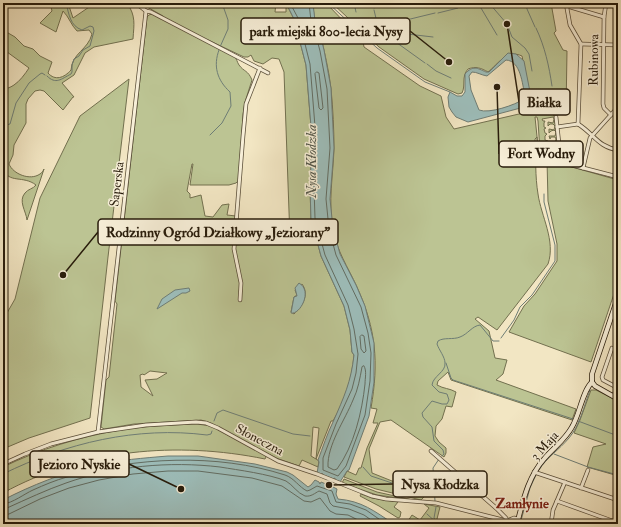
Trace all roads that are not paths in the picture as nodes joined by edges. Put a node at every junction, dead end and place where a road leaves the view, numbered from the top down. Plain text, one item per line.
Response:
1 (136, 3) edge
2 (606, 3) edge
3 (567, 5) edge
4 (146, 11) junction
5 (604, 17) junction
6 (581, 44) junction
7 (604, 45) junction
8 (618, 45) edge
9 (260, 68) junction
10 (268, 73) dead end
11 (618, 107) edge
12 (611, 114) junction
13 (556, 117) dead end
14 (578, 124) junction
15 (557, 127) junction
16 (592, 135) junction
17 (618, 150) edge
18 (538, 156) dead end
19 (555, 160) junction
20 (583, 168) junction
21 (618, 177) edge
22 (618, 297) edge
23 (240, 300) dead end
24 (618, 351) edge
25 (592, 382) junction
26 (618, 387) edge
27 (613, 396) junction
28 (618, 398) edge
29 (98, 432) junction
30 (431, 451) dead end
31 (3, 464) edge
32 (588, 470) dead end
33 (534, 472) junction
34 (565, 482) junction
35 (581, 488) junction
36 (618, 500) edge
37 (557, 502) junction
38 (507, 521) junction
39 (518, 522) edge
40 (618, 523) edge
41 (511, 524) edge
42 (551, 524) edge

1 - 4 street
2 - 5 street, Rubinowa
3 - 5 street
3 - 6 street
4 - 9 street
4 - 29 street, Saperska
5 - 7 street, Rubinowa
6 - 7 street
6 - 14 street
7 - 8 street
7 - 12 street, Rubinowa
9 - 10 street
9 - 23 street
11 - 12 street
12 - 16 street
13 - 15 street
14 - 15 street
14 - 16 street
15 - 19 street
16 - 17 street
16 - 20 street
18 - 19 street
19 - 20 street
20 - 21 street
22 - 25 street, 3 Maja
24 - 26 street
25 - 27 street
25 - 33 street, 3 Maja
26 - 27 street
27 - 28 street
29 - 31 street, Słoneczna
29 - 38 street, Słoneczna
30 - 38 street
32 - 35 street
33 - 34 street
33 - 39 street, 3 Maja
34 - 35 street
34 - 37 street
35 - 36 street
37 - 40 street
37 - 42 street
38 - 39 street, Słoneczna
38 - 41 street, Słoneczna

